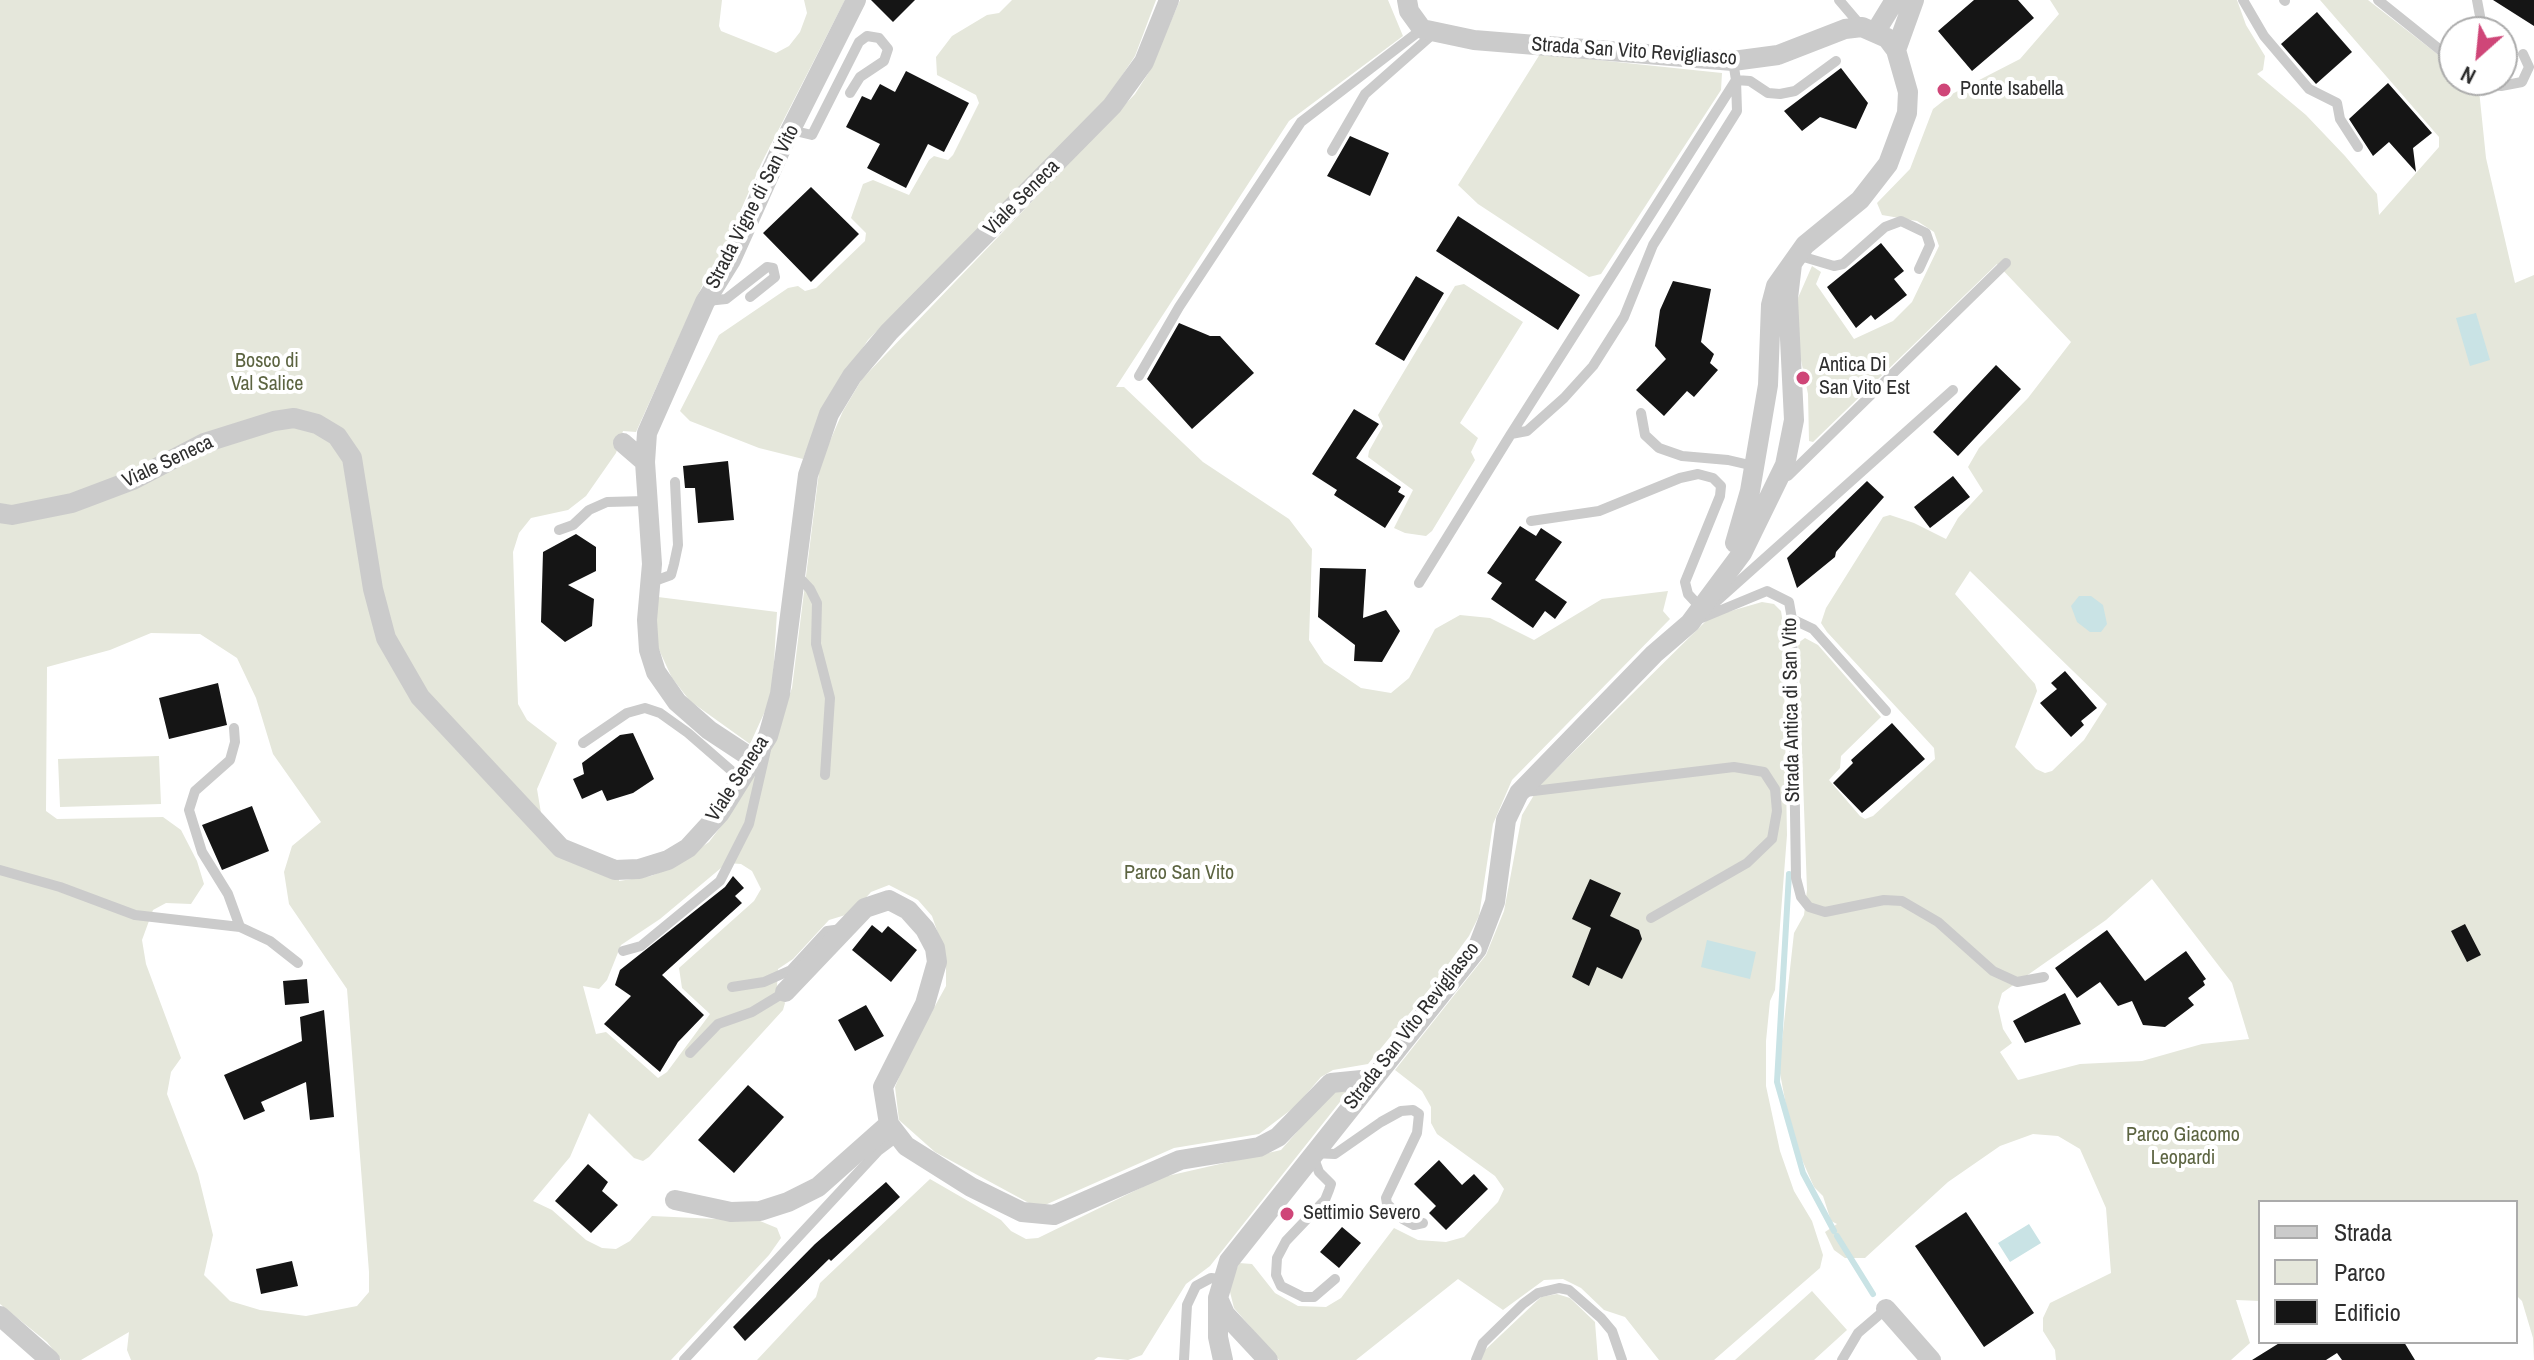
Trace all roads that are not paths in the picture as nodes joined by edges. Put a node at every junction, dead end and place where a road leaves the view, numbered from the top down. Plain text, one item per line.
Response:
1 (856, 0) edge
2 (1169, 0) edge
3 (1407, 0) edge
4 (1839, 0) edge
5 (1895, 0) edge
6 (1914, 0) edge
7 (2243, 0) edge
8 (2384, 1) edge
9 (1869, 29) junction
10 (1427, 31) junction
11 (2438, 48) edge
12 (1896, 50) junction
13 (2523, 54) dead end
14 (1836, 61) dead end
15 (1734, 70) junction
16 (2518, 83) edge
17 (850, 93) dead end
18 (791, 130) junction
19 (2358, 147) dead end
20 (1332, 151) dead end
21 (1795, 259) junction
22 (2006, 263) dead end
23 (1919, 269) dead end
24 (750, 297) dead end
25 (705, 302) junction
26 (1139, 376) dead end
27 (1953, 390) dead end
28 (1641, 413) dead end
29 (1511, 434) junction
30 (623, 443) dead end
31 (645, 462) junction
32 (1754, 466) junction
33 (675, 482) dead end
34 (1771, 495) junction
35 (646, 501) junction
36 (0, 513) edge
37 (1531, 521) dead end
38 (559, 530) dead end
39 (794, 572) junction
40 (1722, 577) junction
41 (649, 583) junction
42 (1419, 583) dead end
43 (1696, 616) junction
44 (1792, 619) junction
45 (1886, 711) dead end
46 (234, 728) dead end
47 (768, 736) junction
48 (583, 743) dead end
49 (753, 759) junction
50 (825, 775) dead end
51 (741, 779) junction
52 (1519, 793) junction
53 (0, 870) edge
54 (1651, 918) dead end
55 (240, 927) junction
56 (844, 929) junction
57 (623, 951) dead end
58 (298, 963) dead end
59 (2044, 977) dead end
60 (732, 987) dead end
61 (785, 992) joint
62 (690, 1053) dead end
63 (1372, 1079) junction
64 (893, 1130) junction
65 (1312, 1153) junction
66 (675, 1200) dead end
67 (1423, 1223) dead end
68 (1335, 1279) dead end
69 (1220, 1288) junction
70 (1886, 1309) joint
71 (0, 1316) edge
72 (50, 1360) edge
73 (684, 1360) edge
74 (1184, 1360) edge
75 (1223, 1360) edge
76 (1268, 1360) edge
77 (1476, 1360) edge
78 (1622, 1360) edge
79 (1842, 1360) edge
80 (1931, 1360) edge

1 - 18 street, Strada Vigne di San Vito
2 - 39 street, Viale Seneca
3 - 10 street
4 - 9 lane
5 - 9 street
6 - 12 street
7 - 19 lane
8 - 11 lane
9 - 12 street
9 - 15 street, Strada San Vito Revigliasco
10 - 15 street, Strada San Vito Revigliasco
10 - 20 lane
10 - 26 lane
12 - 21 street, Strada San Vito Revigliasco
13 - 16 lane
14 - 15 lane
15 - 29 lane
15 - 29 lane
17 - 18 lane
18 - 25 street, Strada Vigne di San Vito
21 - 23 lane
21 - 32 street, Strada San Vito Revigliasco
21 - 34 street, Strada San Vito Revigliasco
22 - 34 lane
24 - 25 lane
25 - 31 street, Strada Vigne di San Vito
27 - 43 lane
28 - 32 lane
29 - 42 lane
30 - 31 street
31 - 35 street, Strada Vigne di San Vito
32 - 40 street, Strada San Vito Revigliasco
33 - 41 lane
34 - 40 street, Strada San Vito Revigliasco
35 - 38 lane
35 - 41 street, Strada Vigne di San Vito
36 - 51 street, Viale Seneca
37 - 43 lane
39 - 47 street, Viale Seneca
39 - 50 lane
40 - 43 street, Strada San Vito Revigliasco
41 - 49 street, Strada Vigne di San Vito
43 - 44 lane, Strada Antica di San Vito
43 - 52 street, Strada San Vito Revigliasco
44 - 45 lane
44 - 59 lane, Strada Antica di San Vito
46 - 55 lane
47 - 49 street, Viale Seneca
47 - 57 lane
48 - 51 lane
49 - 51 street, Viale Seneca
52 - 54 lane
52 - 63 street, Strada San Vito Revigliasco
53 - 55 lane
55 - 58 lane
56 - 60 lane
56 - 61 street
56 - 64 street
61 - 62 lane
63 - 64 street
63 - 65 street, Strada San Vito Revigliasco
64 - 66 street
64 - 73 lane
65 - 67 lane
65 - 68 lane
65 - 69 street, Strada San Vito Revigliasco
69 - 74 lane
69 - 75 street
69 - 76 street
70 - 79 lane
70 - 80 street
71 - 72 street
77 - 78 lane

